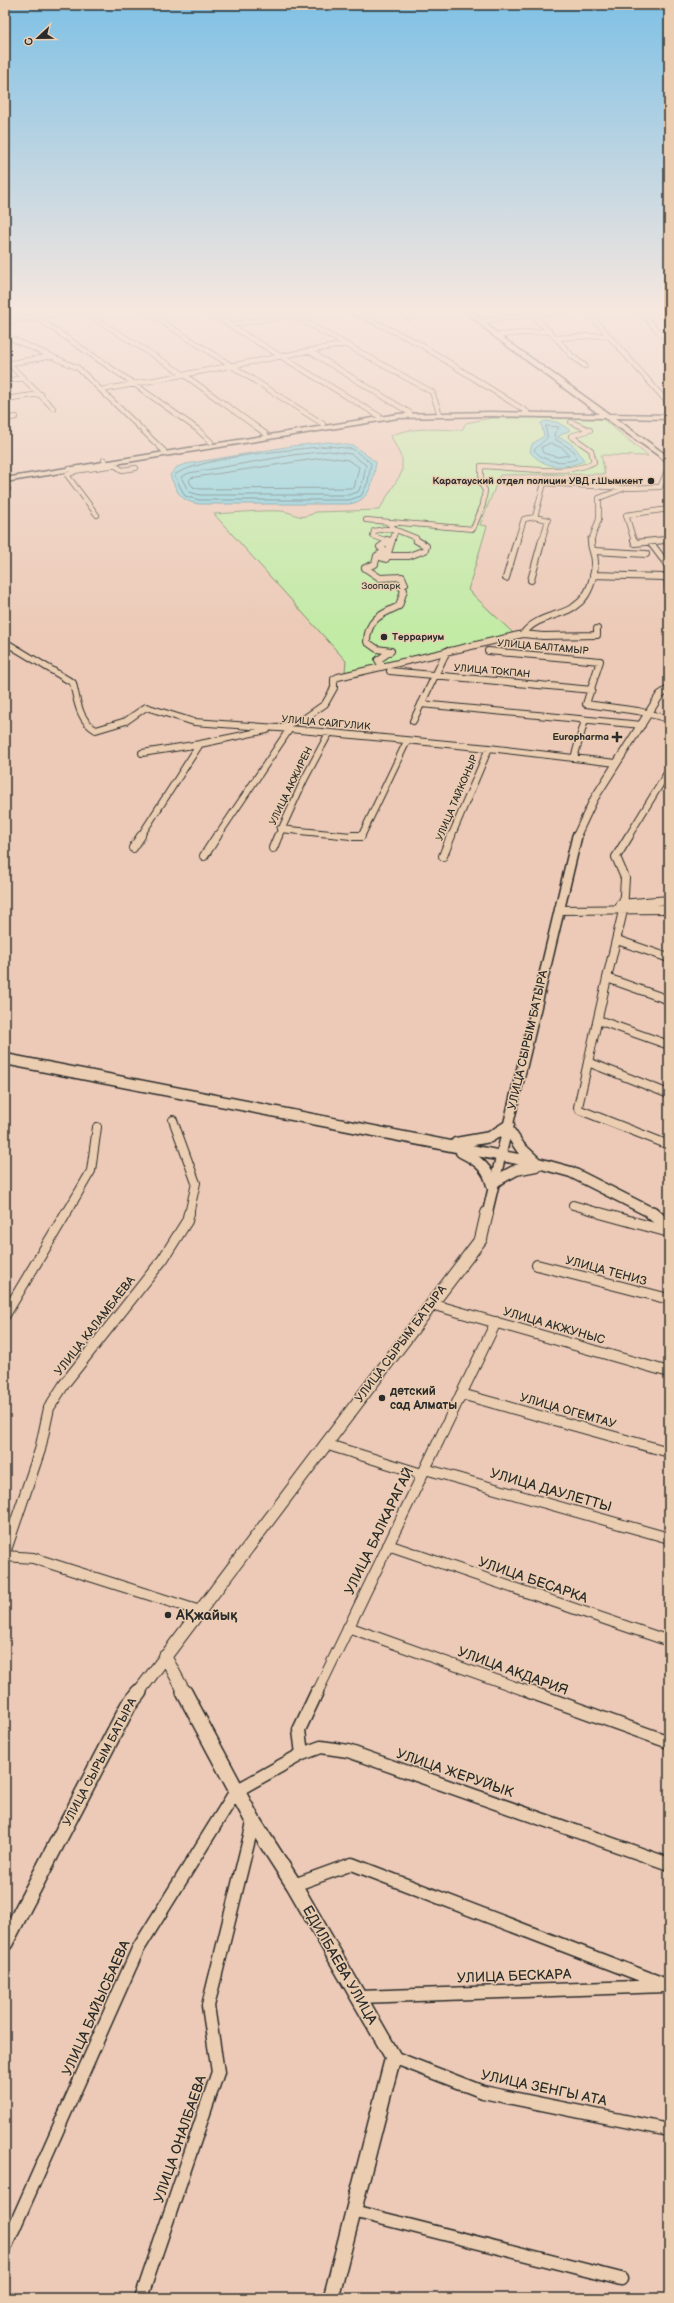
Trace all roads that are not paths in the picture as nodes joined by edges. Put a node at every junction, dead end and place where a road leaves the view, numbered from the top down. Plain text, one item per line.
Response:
1 (129, 416) edge
2 (180, 416) edge
3 (242, 416) edge
4 (311, 416) edge
5 (375, 416) edge
6 (395, 416) edge
7 (611, 416) edge
8 (612, 416) edge
9 (16, 417) dead end
10 (5, 419) edge
11 (571, 422) dead end
12 (323, 424) junction
13 (266, 434) junction
14 (211, 442) junction
15 (165, 452) junction
16 (669, 457) edge
17 (669, 461) edge
18 (106, 463) junction
19 (669, 467) edge
20 (136, 468) dead end
21 (69, 469) junction
22 (5, 478) edge
23 (5, 486) edge
24 (625, 488) junction
25 (5, 493) edge
26 (669, 509) edge
27 (97, 515) dead end
28 (535, 517) junction
29 (366, 520) dead end
30 (387, 522) junction
31 (396, 529) junction
32 (669, 540) edge
33 (650, 542) junction
34 (595, 551) junction
35 (646, 554) dead end
36 (377, 556) junction
37 (387, 556) junction
38 (669, 567) edge
39 (593, 575) junction
40 (506, 578) dead end
41 (530, 580) dead end
42 (668, 586) dead end
43 (597, 629) dead end
44 (522, 634) junction
45 (5, 642) edge
46 (447, 651) junction
47 (488, 651) dead end
48 (382, 666) junction
49 (390, 671) dead end
50 (435, 675) junction
51 (669, 689) edge
52 (592, 690) junction
53 (421, 704) junction
54 (648, 714) junction
55 (669, 719) edge
56 (585, 720) junction
57 (413, 721) dead end
58 (642, 725) junction
59 (278, 728) junction
60 (289, 730) junction
61 (329, 733) junction
62 (407, 741) junction
63 (200, 744) junction
64 (489, 748) junction
65 (142, 753) dead end
66 (574, 758) junction
67 (616, 763) junction
68 (669, 770) edge
69 (280, 829) junction
70 (133, 848) dead end
71 (273, 848) dead end
72 (204, 856) dead end
73 (443, 856) dead end
74 (669, 900) edge
75 (624, 902) junction
76 (611, 908) junction
77 (669, 909) edge
78 (559, 910) junction
79 (623, 911) junction
80 (617, 940) junction
81 (669, 958) edge
82 (607, 978) junction
83 (669, 1000) edge
84 (598, 1020) junction
85 (669, 1046) edge
86 (5, 1059) edge
87 (588, 1062) junction
88 (669, 1094) edge
89 (173, 1120) dead end
90 (98, 1127) dead end
91 (508, 1127) junction
92 (445, 1144) junction
93 (669, 1145) edge
94 (500, 1157) junction
95 (542, 1164) junction
96 (493, 1184) junction
97 (572, 1205) dead end
98 (669, 1228) edge
99 (669, 1232) edge
100 (537, 1265) dead end
101 (669, 1299) edge
102 (431, 1304) junction
103 (5, 1315) edge
104 (496, 1322) junction
105 (669, 1372) edge
106 (461, 1394) junction
107 (325, 1444) junction
108 (669, 1452) edge
109 (423, 1471) junction
110 (669, 1538) edge
111 (388, 1545) junction
112 (5, 1553) edge
113 (5, 1556) edge
114 (200, 1611) junction
115 (348, 1627) junction
116 (669, 1641) edge
117 (165, 1656) junction
118 (669, 1742) edge
119 (302, 1754) junction
120 (236, 1791) junction
121 (254, 1823) junction
122 (669, 1864) edge
123 (294, 1885) junction
124 (5, 1943) edge
125 (669, 1986) edge
126 (360, 1997) junction
127 (393, 2057) junction
128 (669, 2130) edge
129 (353, 2211) junction
130 (5, 2248) edge
131 (621, 2279) dead end
132 (141, 2298) edge
133 (331, 2298) edge

1 - 15 street
2 - 14 street
3 - 13 street
4 - 12 street
5 - 12 main road
6 - 15 main road
7 - 17 main road
8 - 16 main road
9 - 10 street
11 - 30 street
12 - 13 main road
13 - 14 main road
14 - 15 main road
15 - 18 main road
18 - 20 street
18 - 21 main road
18 - 21 main road
19 - 24 street
21 - 22 main road
21 - 27 street
23 - 25 street
24 - 28 street
24 - 34 street
26 - 33 street
28 - 40 street
28 - 41 street
29 - 30 street
30 - 31 street
31 - 36 street
31 - 37 street
31 - 37 street
32 - 33 street
33 - 38 street
34 - 35 street
34 - 39 street
36 - 37 street
36 - 48 street
39 - 42 street
39 - 44 street
43 - 44 street
44 - 46 street
45 - 59 street
46 - 48 street
46 - 50 street
47 - 52 street, УЛИЦА БАЛТАМЫР
48 - 59 street
49 - 50 street, УЛИЦА ТОКПАН
50 - 52 street, УЛИЦА ТОКПАН
50 - 53 street
51 - 54 street, УЛИЦА СЫРЫМ БАТЫРА
52 - 54 street, УЛИЦА БАЛТАМЫР
53 - 56 street
53 - 57 street
54 - 55 street
54 - 58 street, УЛИЦА СЫРЫМ БАТЫРА
56 - 58 street
56 - 66 street
58 - 67 street, УЛИЦА СЫРЫМ БАТЫРА
59 - 60 street, УЛИЦА САЙГУЛИК
59 - 63 street, УЛИЦА САЙГУЛИК
60 - 61 street, УЛИЦА САЙГУЛИК
60 - 72 street
61 - 62 street, УЛИЦА САЙГУЛИК
61 - 69 street, УЛИЦА АКЖИРЕН
62 - 64 street, УЛИЦА САЙГУЛИК
62 - 69 street
63 - 65 street, УЛИЦА САЙГУЛИК
63 - 70 street
64 - 66 street, УЛИЦА САЙГУЛИК
64 - 73 street, УЛИЦА ТАЙКОНЫР
66 - 67 street, УЛИЦА САЙГУЛИК
67 - 78 street, УЛИЦА СЫРЫМ БАТЫРА
68 - 75 street
69 - 71 street, УЛИЦА АКЖИРЕН
74 - 75 street
75 - 76 street
75 - 79 street
76 - 78 street
76 - 79 street
77 - 79 street
78 - 91 street, УЛИЦА СЫРЫМ БАТЫРА
79 - 80 street
80 - 81 street
80 - 82 street
82 - 83 street
82 - 84 street
84 - 85 street
84 - 87 street
86 - 92 main road
87 - 88 street
87 - 93 street
89 - 112 street, УЛИЦА КАЛАМБАЕВА
90 - 103 street
91 - 92 main road
91 - 94 street, УЛИЦА СЫРЫМ БАТЫРА
91 - 95 main road
92 - 94 main road
92 - 96 main road
94 - 95 main road
94 - 96 street, УЛИЦА СЫРЫМ БАТЫРА
95 - 96 main road
95 - 98 main road
96 - 102 street, УЛИЦА СЫРЫМ БАТЫРА
97 - 99 street
100 - 101 street, УЛИЦА ТЕНИЗ
102 - 104 street, УЛИЦА АКЖУНЫС
102 - 107 street, УЛИЦА СЫРЫМ БАТЫРА
104 - 105 street, УЛИЦА АКЖУНЫС
104 - 106 street, УЛИЦА БАЛКАРАГАЙ
106 - 108 street, УЛИЦА ОГЕМТАУ
106 - 109 street, УЛИЦА БАЛКАРАГАЙ
107 - 109 street, УЛИЦА ДАУЛЕТТЫ
107 - 114 street, УЛИЦА СЫРЫМ БАТЫРА
109 - 110 street, УЛИЦА ДАУЛЕТТЫ
109 - 111 street, УЛИЦА БАЛКАРАГАЙ
111 - 115 street, УЛИЦА БАЛКАРАГАЙ
111 - 116 street, УЛИЦА БЕСАРКА
113 - 114 street
114 - 117 street, УЛИЦА СЫРЫМ БАТЫРА
115 - 118 street, УЛИЦА АКДАРИЯ
115 - 119 street, УЛИЦА БАЛКАРАГАЙ
117 - 120 street, ЕДИЛБАЕВА УЛИЦА
117 - 124 street, УЛИЦА СЫРЫМ БАТЫРА
119 - 120 street, УЛИЦА ЖЕРУЙЫК
119 - 122 street, УЛИЦА ЖЕРУЙЫК
120 - 121 street, ЕДИЛБАЕВА УЛИЦА
120 - 130 street, УЛИЦА БАЙЫСБАЕВА
121 - 123 street, ЕДИЛБАЕВА УЛИЦА
121 - 132 street, УЛИЦА ОНАЛБАЕВА
123 - 125 street
123 - 126 street, ЕДИЛБАЕВА УЛИЦА
125 - 126 street, УЛИЦА БЕСКАРА
126 - 127 street, ЕДИЛБАЕВА УЛИЦА
127 - 128 street, УЛИЦА ЗЕНГЫ АТА
127 - 129 street
129 - 131 street
129 - 133 street

